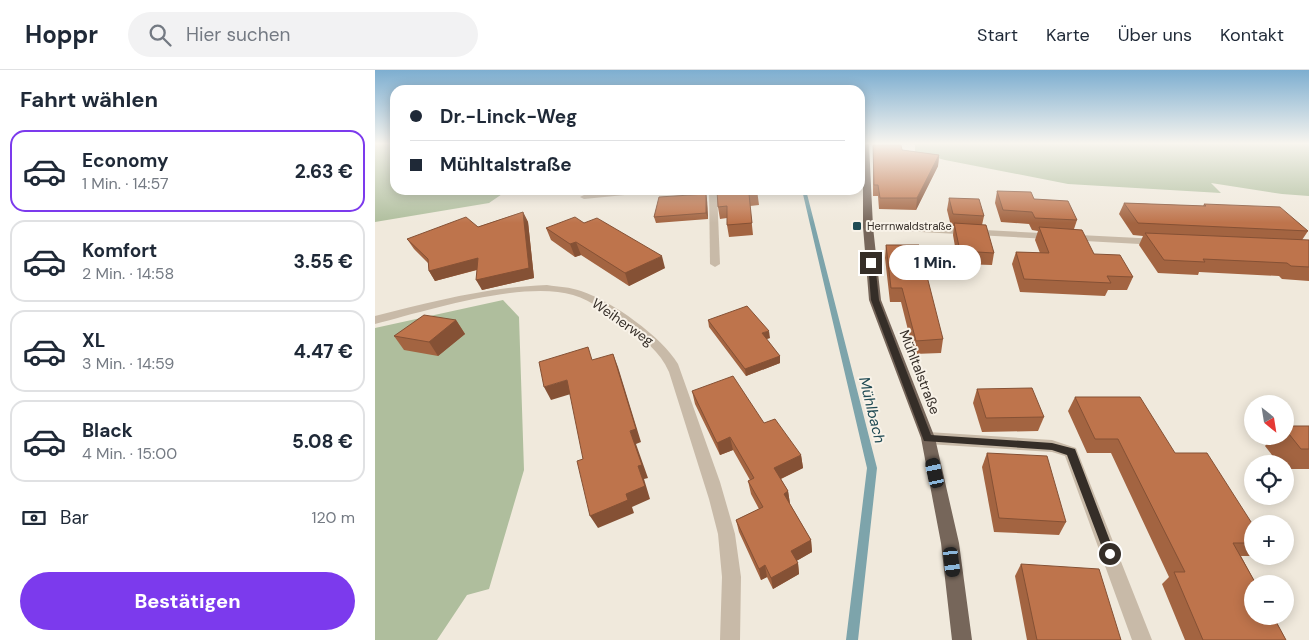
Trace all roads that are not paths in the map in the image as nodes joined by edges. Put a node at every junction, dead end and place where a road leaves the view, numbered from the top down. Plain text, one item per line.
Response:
1 (867, 171) edge
2 (604, 195) edge
3 (713, 195) edge
4 (584, 197) dead end
5 (868, 227) junction
6 (1172, 242) edge
7 (715, 264) dead end
8 (375, 320) edge
9 (928, 438) junction
10 (730, 640) edge
11 (962, 640) edge
12 (1142, 640) edge

1 - 5 main road, Mühltalstraße
2 - 4 street
3 - 7 street
5 - 6 street
5 - 9 main road, Mühltalstraße
8 - 10 street, Weiherweg
9 - 11 main road, Mühltalstraße
9 - 12 street

